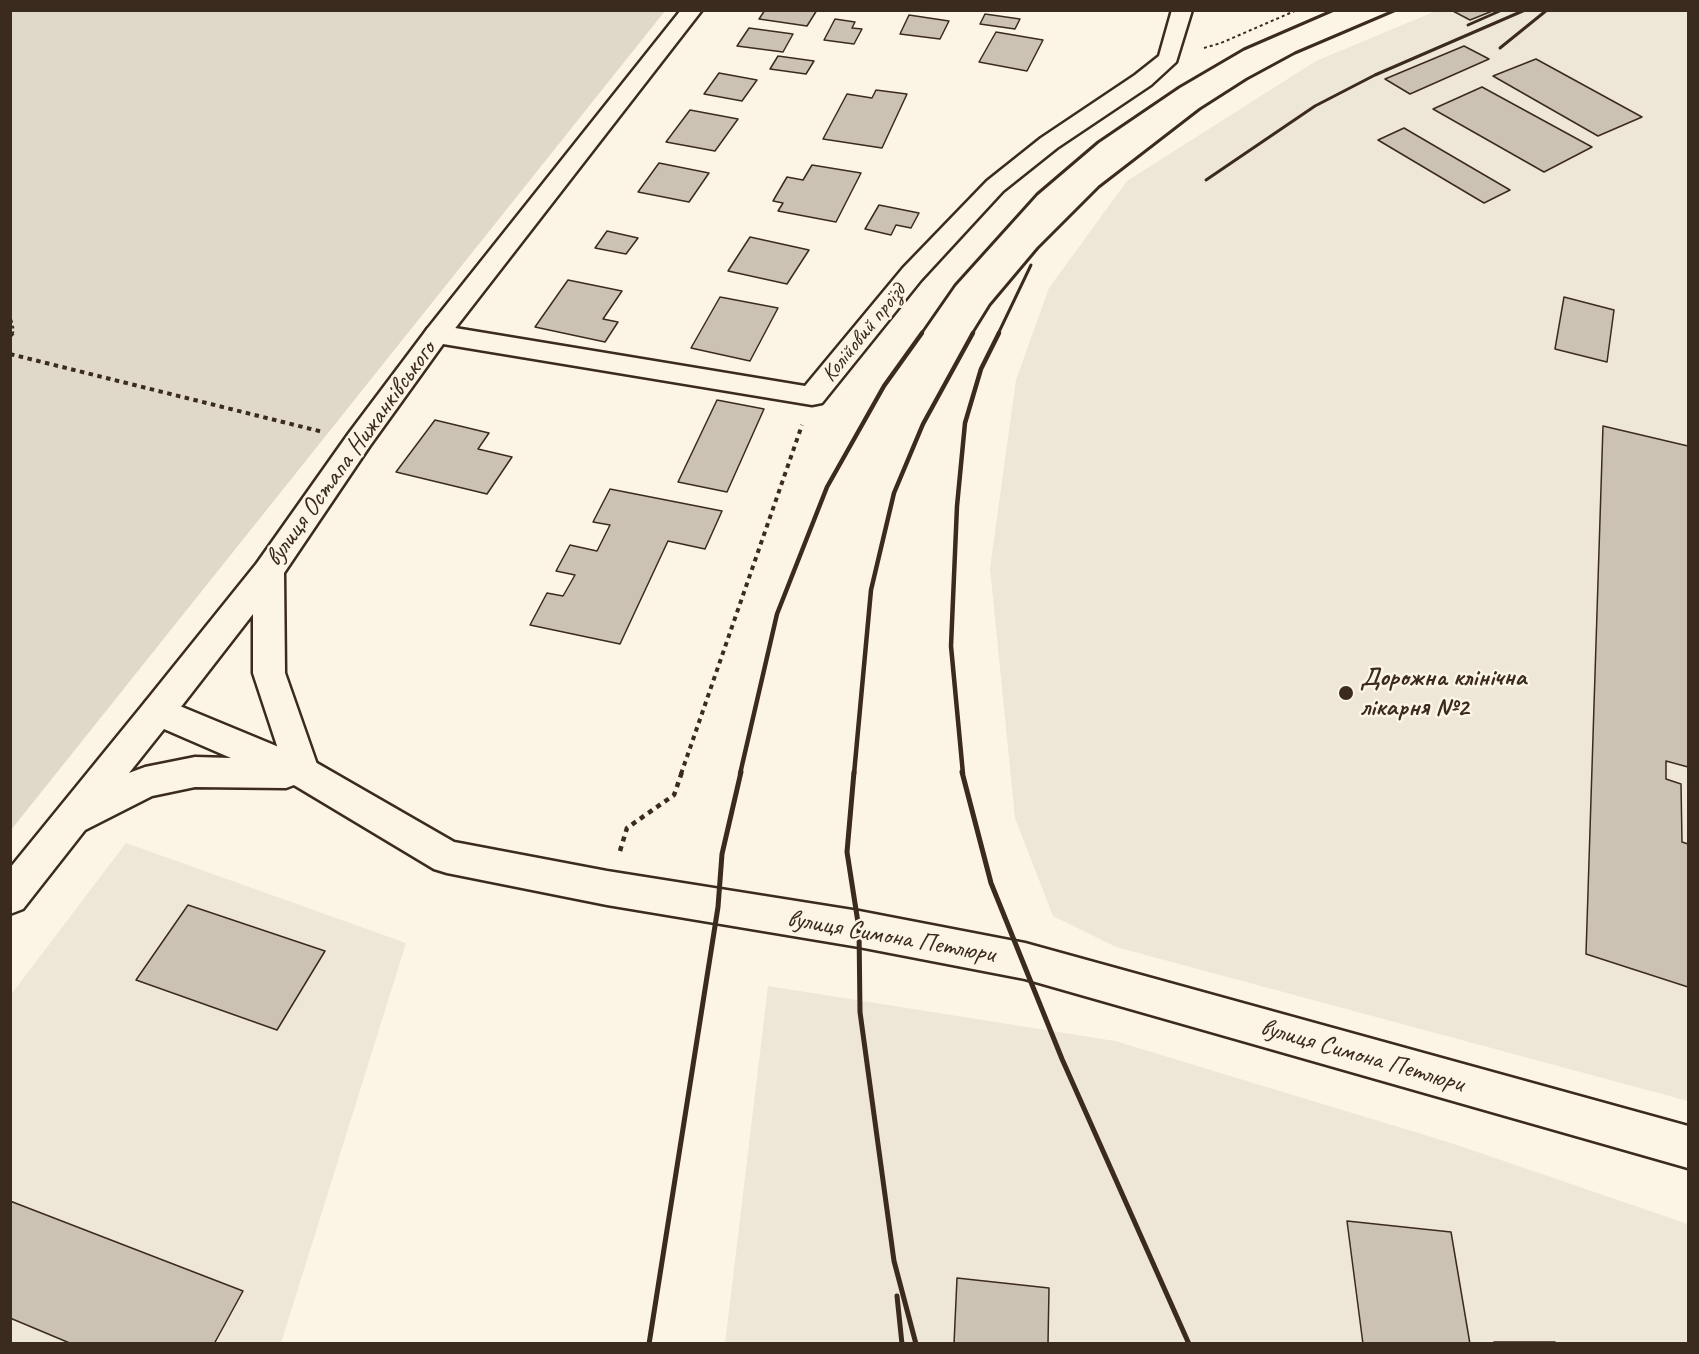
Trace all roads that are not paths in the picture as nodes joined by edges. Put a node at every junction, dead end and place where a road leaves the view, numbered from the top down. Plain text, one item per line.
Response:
1 (692, 10) edge
2 (1182, 10) edge
3 (438, 334) junction
4 (268, 571) junction
5 (158, 711) junction
6 (303, 773) junction
7 (70, 822) junction
8 (10, 897) edge
9 (1689, 1147) edge

1 - 3 street, вулиця Остапа Нижанківського
2 - 3 street, Колійовий проїзд
3 - 4 street, вулиця Остапа Нижанківського
4 - 5 street, вулиця Остапа Нижанківського
4 - 6 street
5 - 6 street, вулиця Симона Петлюри
5 - 7 street, вулиця Остапа Нижанківського
6 - 7 street
6 - 9 street, вулиця Симона Петлюри
7 - 8 street, вулиця Остапа Нижанківського

